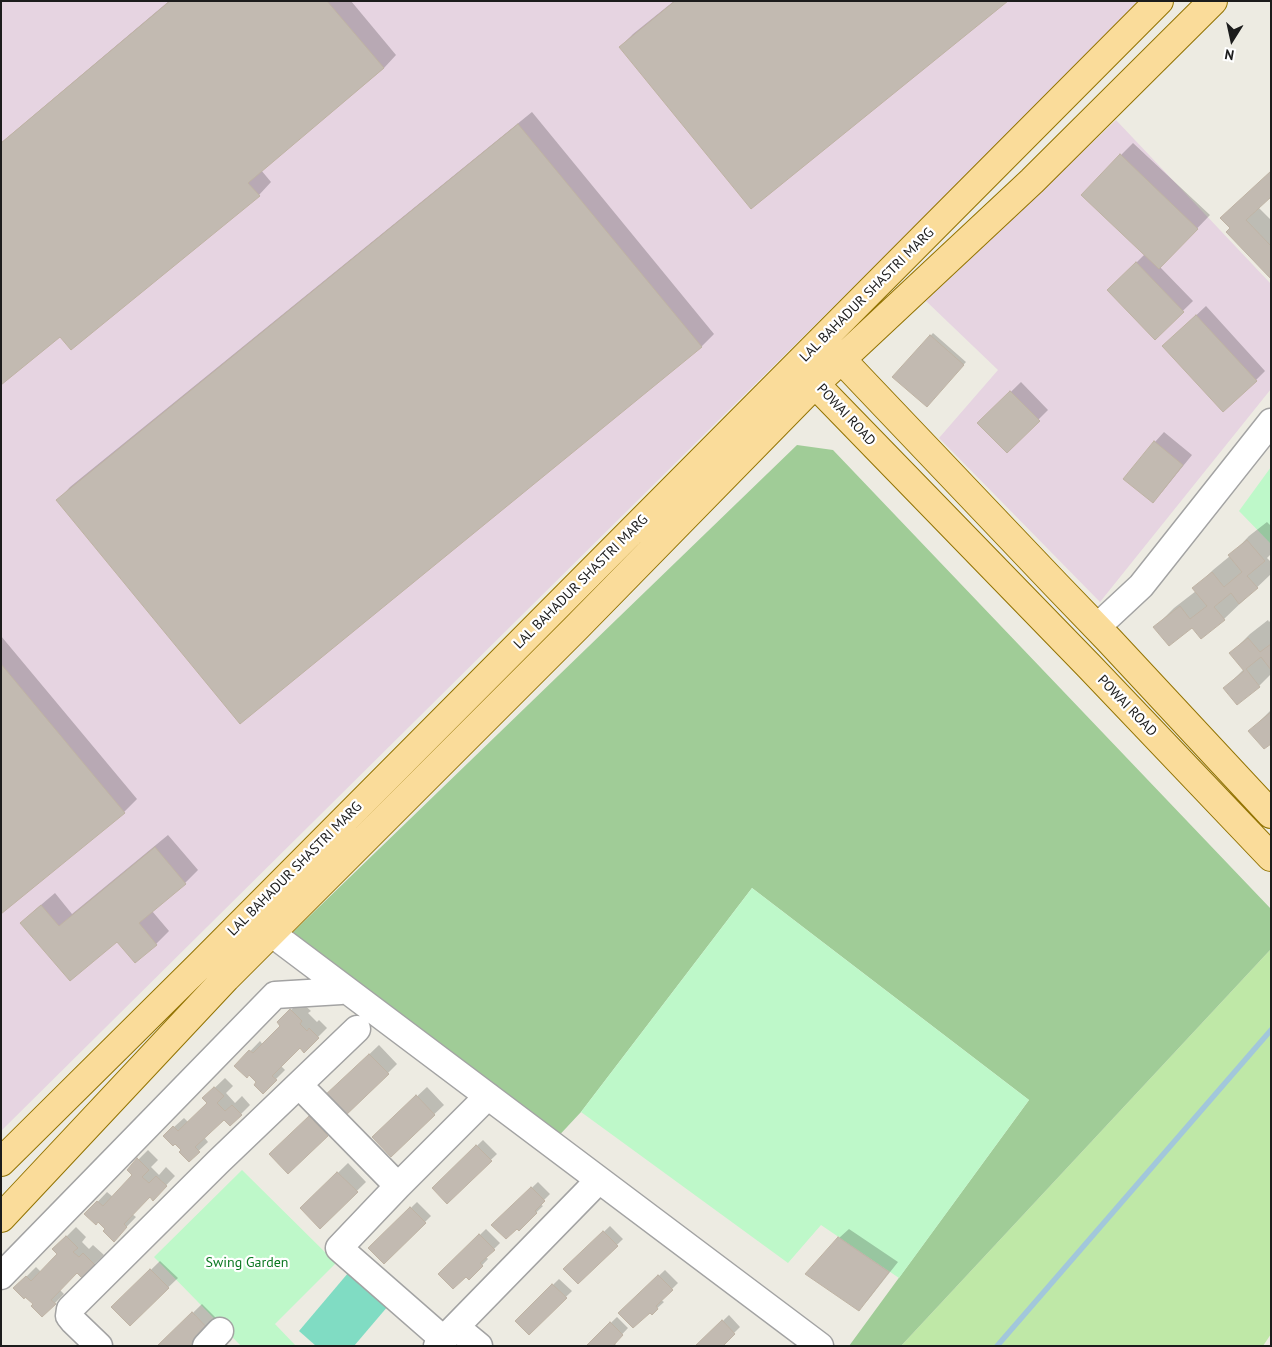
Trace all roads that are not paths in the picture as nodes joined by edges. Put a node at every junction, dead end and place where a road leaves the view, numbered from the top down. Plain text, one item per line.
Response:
1 (1159, 1) edge
2 (1213, 1) edge
3 (1006, 156) junction
4 (1032, 182) junction
5 (808, 355) junction
6 (841, 358) junction
7 (815, 384) junction
8 (1271, 422) edge
9 (1097, 627) junction
10 (1271, 814) edge
11 (1271, 856) edge
12 (257, 908) junction
13 (271, 933) junction
14 (341, 991) dead end
15 (357, 1029) dead end
16 (299, 1085) junction
17 (488, 1096) junction
18 (1, 1162) edge
19 (600, 1180) junction
20 (398, 1186) junction
21 (1, 1218) edge
22 (1, 1276) edge
23 (445, 1337) edge
24 (99, 1346) edge
25 (479, 1346) edge
26 (820, 1346) edge

1 - 3 main road, LAL BAHADUR SHASTRI MARG
2 - 4 main road, LAL BAHADUR SHASTRI MARG
3 - 4 main road
3 - 5 main road, LAL BAHADUR SHASTRI MARG
4 - 6 main road, LAL BAHADUR SHASTRI MARG
5 - 6 main road
5 - 7 main road, POWAI ROAD
5 - 12 main road, LAL BAHADUR SHASTRI MARG
6 - 7 main road, LAL BAHADUR SHASTRI MARG
6 - 9 main road
7 - 11 main road, POWAI ROAD
7 - 13 main road, LAL BAHADUR SHASTRI MARG
8 - 9 street
9 - 10 main road
12 - 13 street
12 - 18 main road, LAL BAHADUR SHASTRI MARG
13 - 17 street
13 - 21 main road, LAL BAHADUR SHASTRI MARG
14 - 22 street
15 - 16 street
16 - 20 street
16 - 24 street
17 - 19 street
17 - 20 street
19 - 23 street
19 - 26 street
20 - 23 street
23 - 25 street

